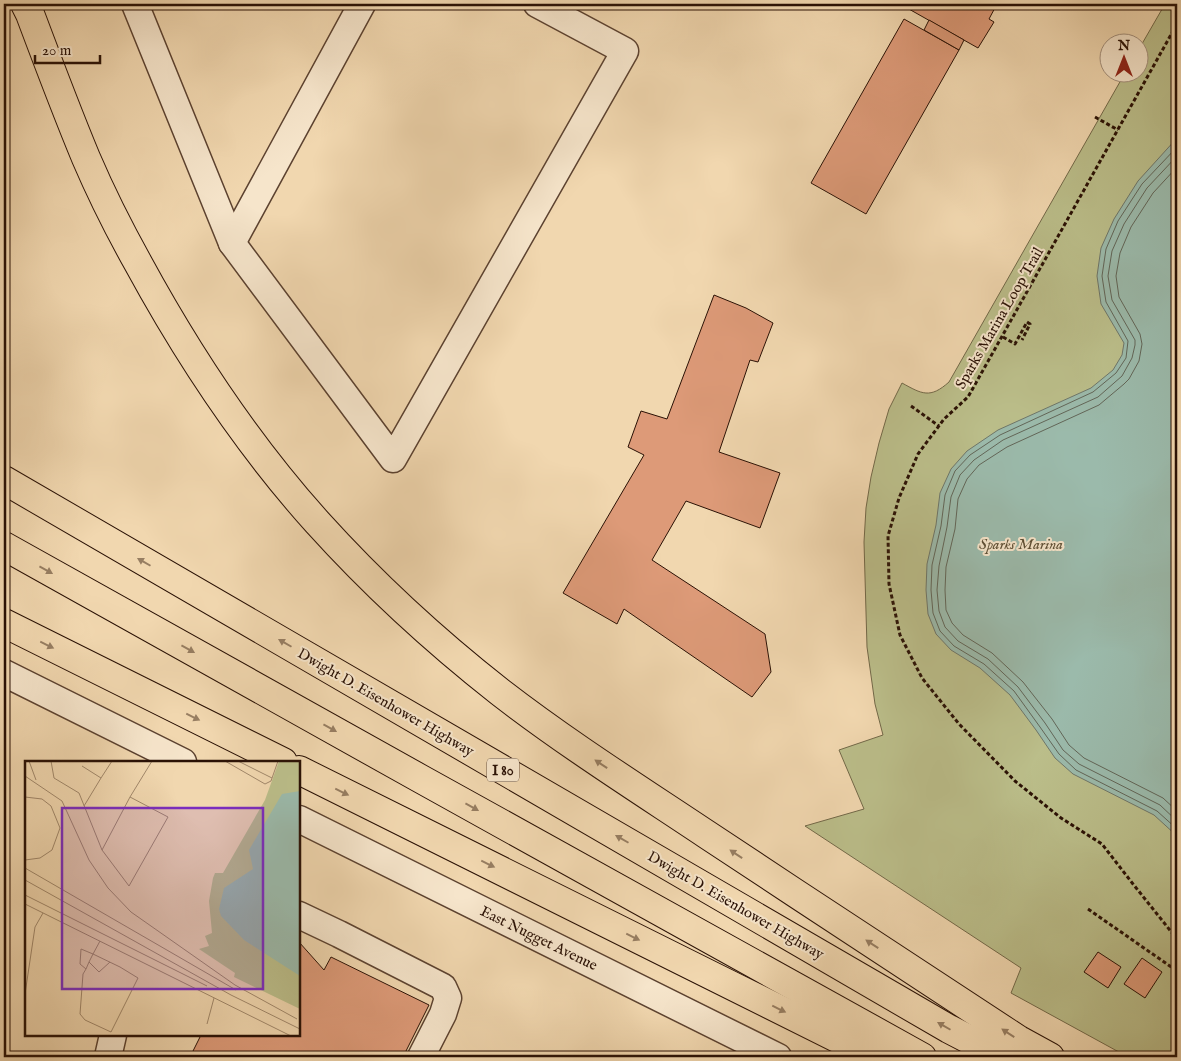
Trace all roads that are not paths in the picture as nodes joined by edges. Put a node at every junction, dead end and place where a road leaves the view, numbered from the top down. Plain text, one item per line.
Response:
1 (25, 4) edge
2 (135, 4) edge
3 (362, 4) edge
4 (537, 4) edge
5 (232, 243) junction
6 (4, 480) edge
7 (4, 546) edge
8 (4, 623) edge
9 (4, 673) edge
10 (181, 761) edge
11 (281, 761) edge
12 (300, 770) edge
13 (300, 819) edge
14 (300, 916) edge
15 (113, 1036) edge
16 (108, 1057) edge
17 (420, 1057) edge
18 (778, 1057) edge
19 (875, 1057) edge
20 (922, 1057) edge
21 (1003, 1057) edge
22 (1050, 1057) edge

22 -> 1 highway
2 - 5 street
3 - 5 street
4 - 5 street
21 -> 6 highway, Dwight D. Eisenhower Highway / I 80
7 -> 20 highway
8 -> 11 highway
9 - 10 street
12 -> 19 highway
13 - 18 street, East Nugget Avenue
14 - 17 street
15 - 16 street

